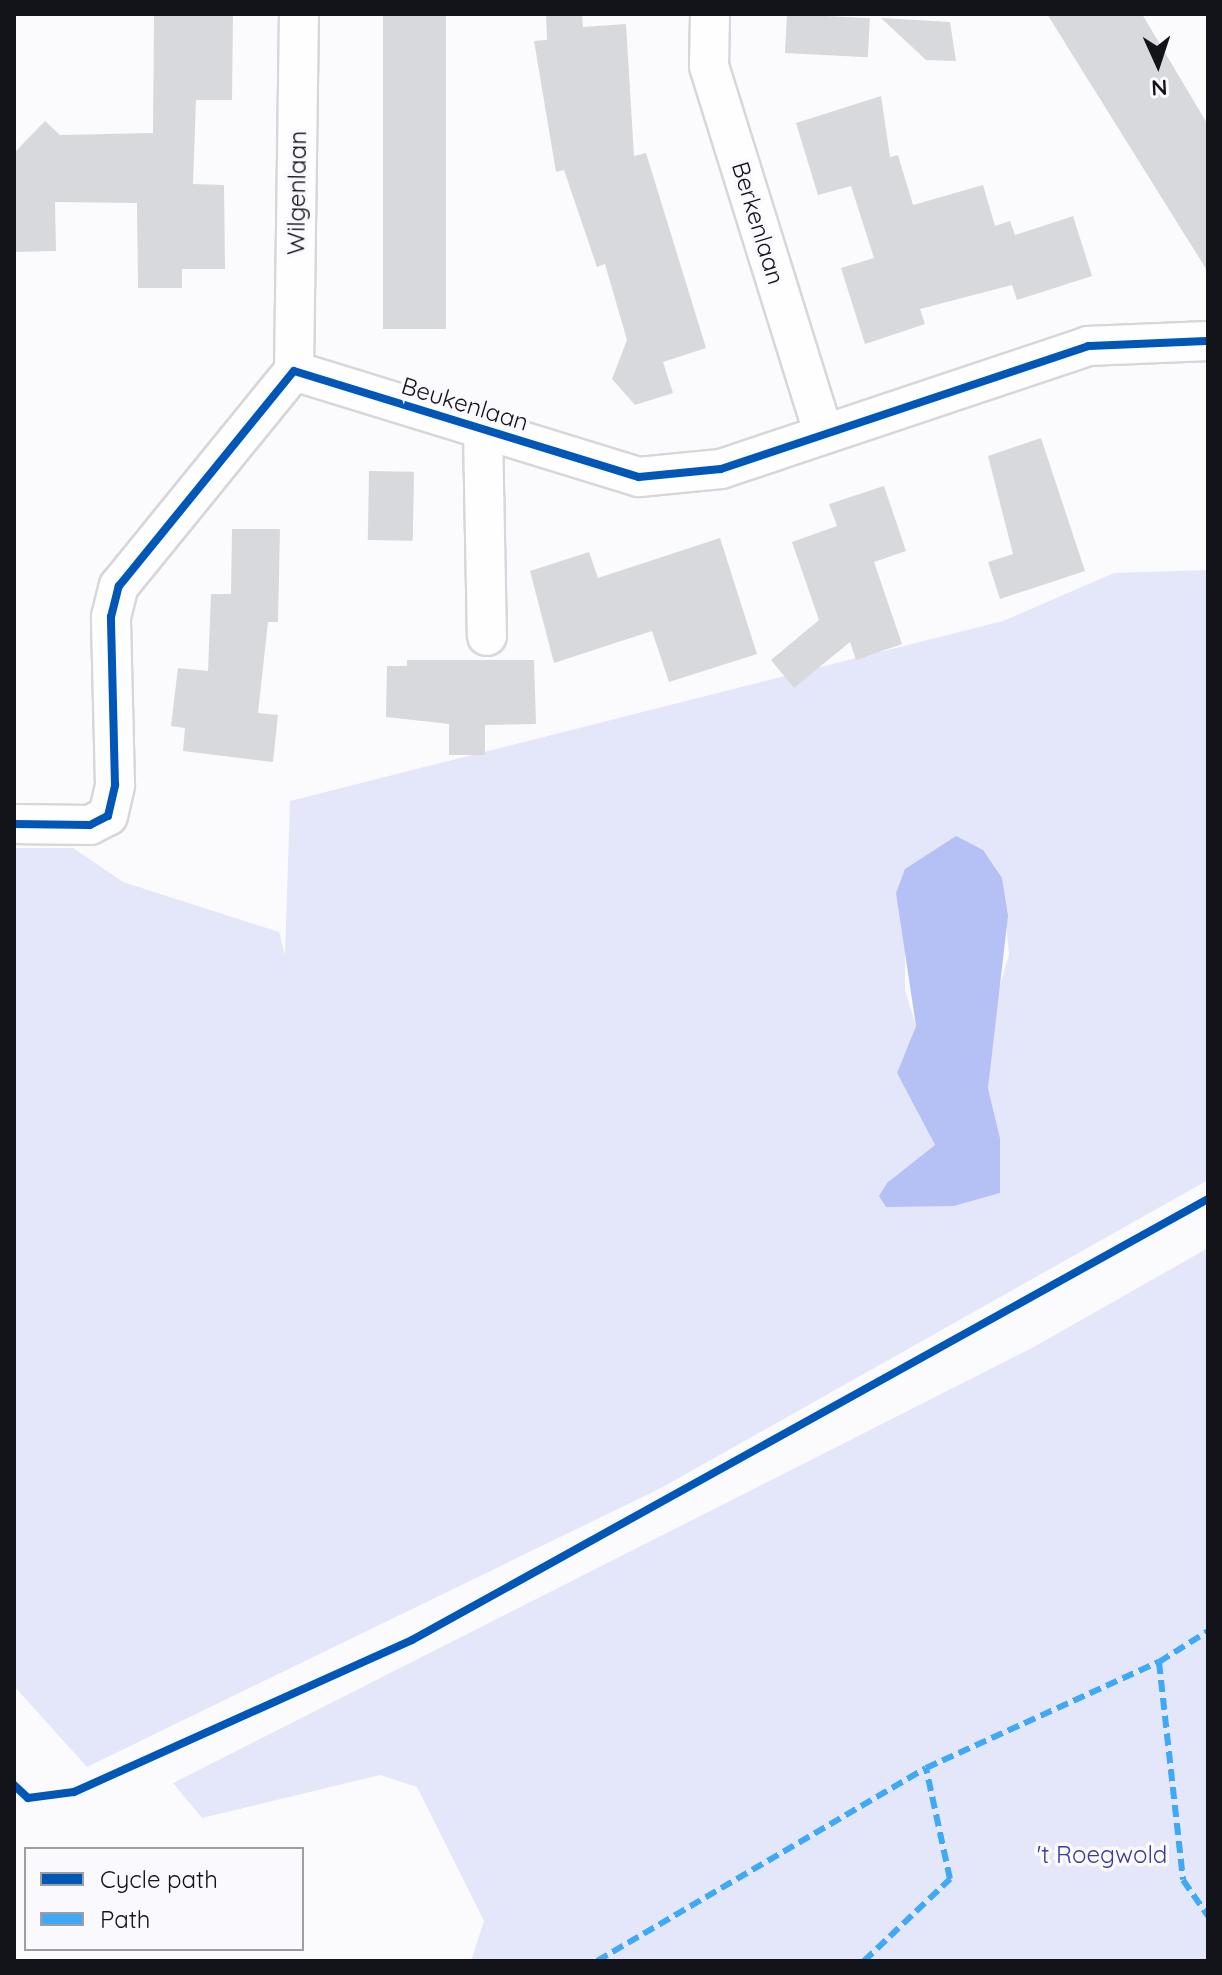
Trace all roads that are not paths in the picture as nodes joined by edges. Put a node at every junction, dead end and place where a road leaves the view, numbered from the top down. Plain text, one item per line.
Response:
1 (299, 14) edge
2 (710, 14) edge
3 (1208, 341) edge
4 (294, 371) junction
5 (823, 431) junction
6 (483, 432) junction
7 (487, 636) dead end
8 (14, 824) edge

1 - 4 street, Wilgenlaan
2 - 5 street, Berkenlaan
3 - 5 street, Beukenlaan
4 - 6 street, Beukenlaan
4 - 8 street
5 - 6 street, Beukenlaan
6 - 7 street, Beukenlaan

